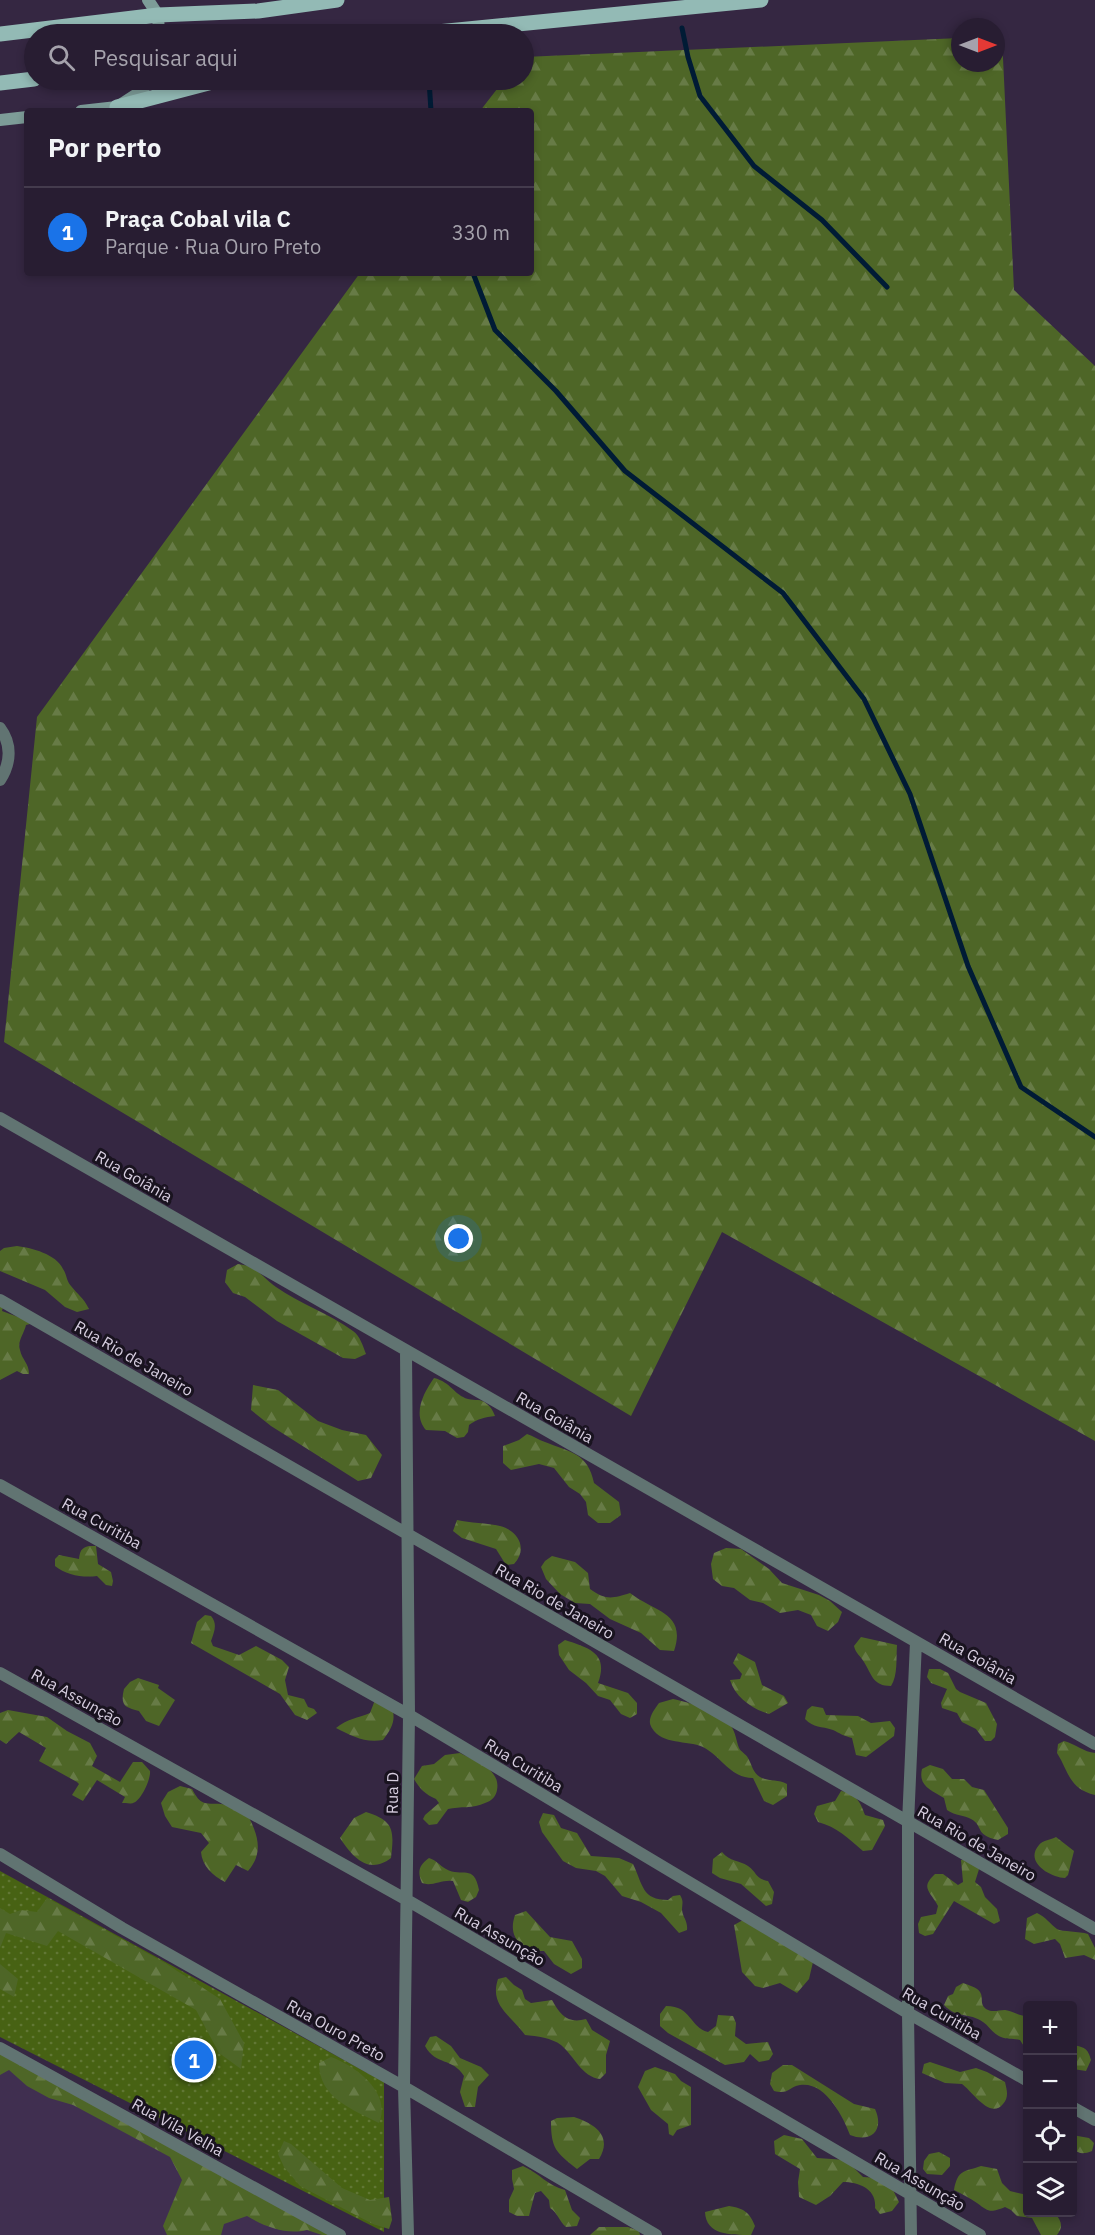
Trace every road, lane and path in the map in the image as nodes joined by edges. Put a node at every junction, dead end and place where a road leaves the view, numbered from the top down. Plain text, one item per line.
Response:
1 (148, 0) edge
2 (337, 0) edge
3 (762, 0) edge
4 (158, 15) junction
5 (83, 24) edge
6 (158, 24) edge
7 (518, 24) edge
8 (24, 31) edge
9 (0, 34) edge
10 (24, 80) edge
11 (0, 83) edge
12 (142, 90) edge
13 (182, 90) edge
14 (117, 107) junction
15 (108, 108) edge
16 (24, 117) edge
17 (5, 119) edge
18 (0, 127) edge
19 (0, 728) edge
20 (0, 780) edge
21 (0, 1118) edge
22 (0, 1300) edge
23 (406, 1352) junction
24 (0, 1485) edge
25 (407, 1534) junction
26 (916, 1642) junction
27 (0, 1673) edge
28 (409, 1715) junction
29 (1095, 1744) edge
30 (908, 1823) junction
31 (0, 1854) edge
32 (407, 1900) junction
33 (1095, 1929) edge
34 (908, 2013) junction
35 (0, 2048) edge
36 (1023, 2078) edge
37 (404, 2087) junction
38 (1076, 2109) edge
39 (1095, 2120) edge
40 (912, 2196) junction
41 (340, 2235) edge
42 (408, 2235) edge
43 (656, 2235) edge
44 (912, 2235) edge
45 (980, 2235) edge

1 - 4 street
2 - 4 main road
3 - 7 main road
4 - 5 main road
4 - 6 street
8 - 9 main road
10 - 11 main road
12 - 14 street
13 - 14 main road
14 - 15 street
16 - 17 street
17 - 18 street
19 - 20 street
21 - 23 street, Rua Goiânia
22 - 25 street, Rua Rio de Janeiro
23 - 25 street, Rua D
23 - 26 street, Rua Goiânia
24 - 28 street, Rua Curitiba
25 - 28 street, Rua D
25 - 30 street, Rua Rio de Janeiro
26 - 29 street, Rua Goiânia
26 - 30 street
27 - 32 street, Rua Assunção
28 - 32 street, Rua D
28 - 34 street, Rua Curitiba
30 - 33 street, Rua Rio de Janeiro
30 - 34 street
31 - 37 street, Rua Ouro Preto
32 - 37 street, Rua D
32 - 40 street, Rua Assunção
34 - 36 street, Rua Curitiba
34 - 40 street
35 - 41 street, Rua Vila Velha
37 - 42 street, Rua D
37 - 43 street, Rua Ouro Preto
38 - 39 street
40 - 44 street
40 - 45 street, Rua Assunção

